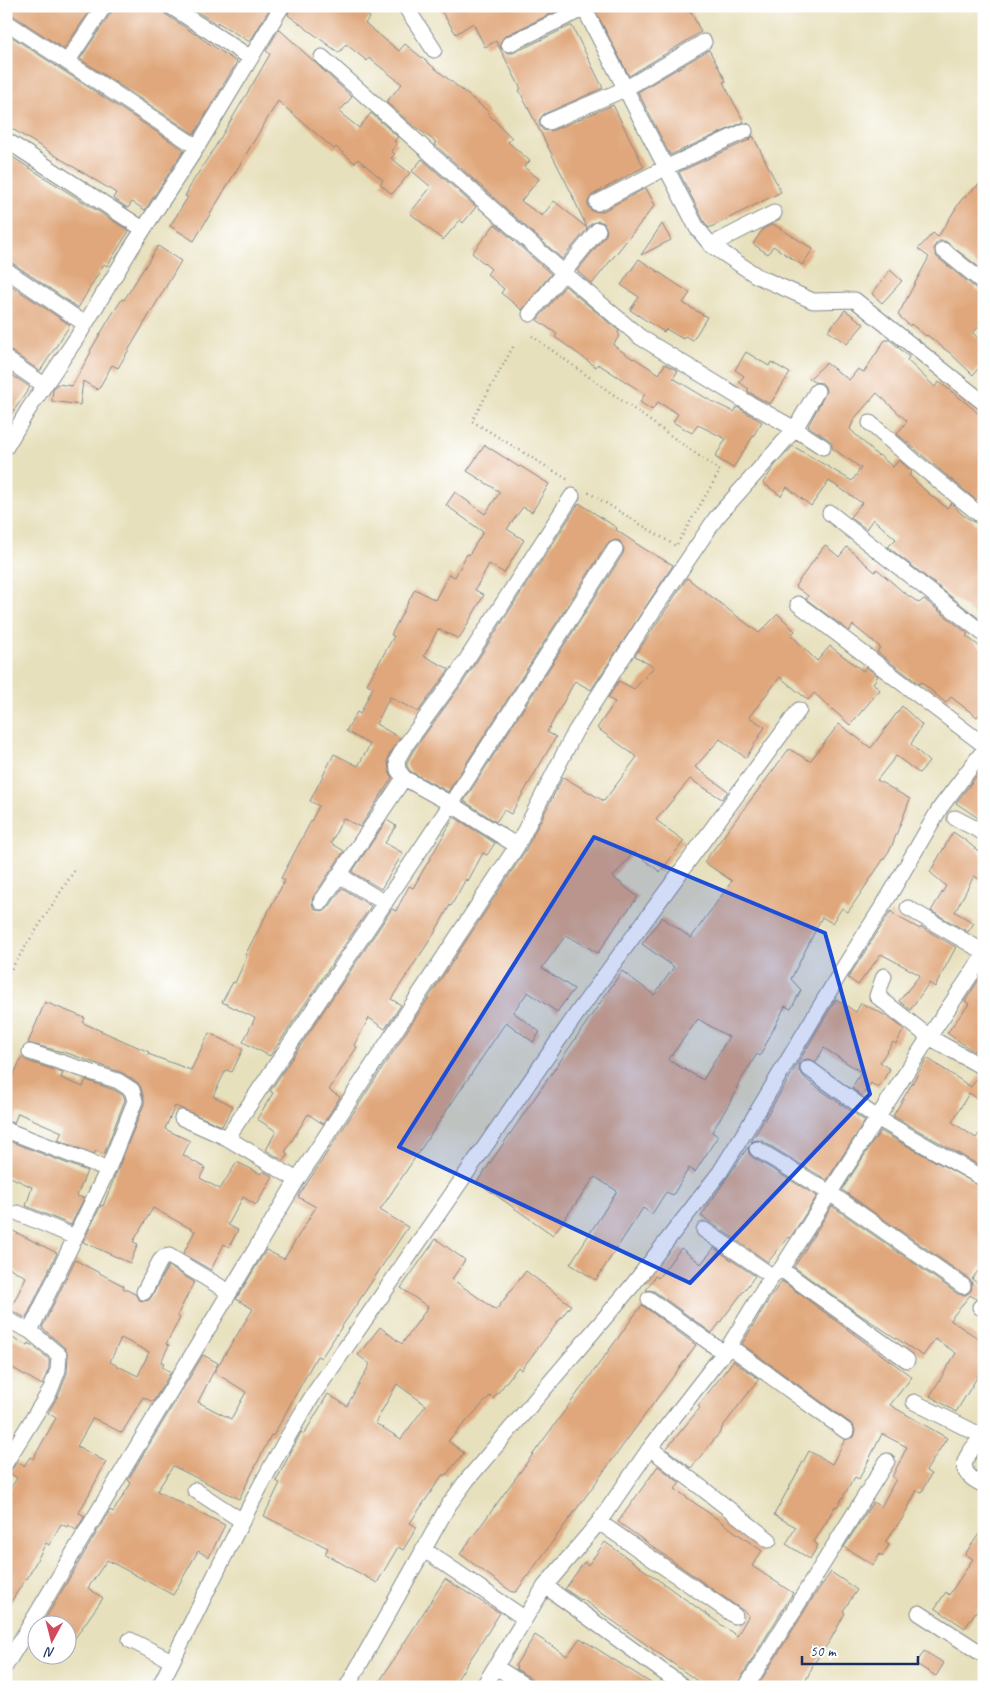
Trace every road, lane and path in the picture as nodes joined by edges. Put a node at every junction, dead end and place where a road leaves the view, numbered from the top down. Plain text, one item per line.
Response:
1 (104, 6) edge
2 (170, 6) edge
3 (282, 6) edge
4 (405, 6) edge
5 (585, 7) edge
6 (6, 22) edge
7 (704, 42) dead end
8 (509, 44) dead end
9 (434, 50) dead end
10 (322, 57) dead end
11 (251, 58) junction
12 (67, 62) junction
13 (625, 89) junction
14 (548, 122) dead end
15 (745, 131) dead end
16 (6, 140) edge
17 (197, 147) junction
18 (665, 168) junction
19 (597, 203) dead end
20 (774, 213) dead end
21 (144, 229) junction
22 (598, 230) dead end
23 (711, 245) junction
24 (943, 250) dead end
25 (6, 270) edge
26 (563, 272) junction
27 (984, 283) edge
28 (530, 314) dead end
29 (85, 324) junction
30 (532, 336) dead end
31 (513, 347) dead end
32 (6, 359) edge
33 (44, 385) junction
34 (817, 391) dead end
35 (984, 403) edge
36 (870, 423) dead end
37 (795, 429) junction
38 (6, 447) edge
39 (823, 448) dead end
40 (575, 491) junction
41 (830, 513) dead end
42 (984, 518) edge
43 (615, 549) dead end
44 (798, 604) dead end
45 (984, 634) edge
46 (799, 710) dead end
47 (984, 745) edge
48 (984, 750) edge
49 (404, 778) junction
50 (451, 804) junction
51 (955, 818) dead end
52 (984, 833) edge
53 (517, 846) junction
54 (74, 871) dead end
55 (339, 875) junction
56 (321, 902) dead end
57 (385, 903) junction
58 (908, 908) dead end
59 (984, 954) edge
60 (884, 976) dead end
61 (6, 977) edge
62 (929, 1037) junction
63 (30, 1052) dead end
64 (808, 1068) dead end
65 (984, 1068) edge
66 (182, 1118) dead end
67 (877, 1118) junction
68 (6, 1130) edge
69 (227, 1138) junction
70 (757, 1149) dead end
71 (108, 1170) junction
72 (297, 1180) junction
73 (984, 1180) edge
74 (830, 1193) junction
75 (18, 1213) dead end
76 (704, 1230) dead end
77 (75, 1237) junction
78 (776, 1272) junction
79 (963, 1286) dead end
80 (144, 1292) dead end
81 (229, 1292) junction
82 (649, 1299) dead end
83 (6, 1319) edge
84 (30, 1330) junction
85 (726, 1349) junction
86 (907, 1360) dead end
87 (914, 1402) dead end
88 (846, 1432) dead end
89 (983, 1435) edge
90 (650, 1448) junction
91 (6, 1462) edge
92 (887, 1462) dead end
93 (984, 1485) edge
94 (195, 1490) dead end
95 (242, 1521) junction
96 (599, 1522) junction
97 (769, 1540) dead end
98 (423, 1549) junction
99 (545, 1586) junction
100 (919, 1613) dead end
101 (735, 1616) dead end
102 (524, 1618) junction
103 (130, 1640) dead end
104 (984, 1655) edge
105 (172, 1661) junction
106 (6, 1665) edge
107 (496, 1667) junction
108 (159, 1687) edge
109 (347, 1687) edge
110 (483, 1687) edge
111 (527, 1687) edge
112 (684, 1687) edge
113 (746, 1687) edge

1 - 12 street
2 - 11 street
3 - 11 street
4 - 9 street
5 - 8 street
5 - 13 street
6 - 12 street
7 - 13 street
10 - 26 street
11 - 17 street
12 - 17 street
13 - 14 street
13 - 18 street
15 - 18 street
16 - 21 street
17 - 21 street
18 - 19 street
18 - 23 street
20 - 23 street
21 - 29 street
22 - 26 street
23 - 35 street
24 - 27 street
25 - 29 street
26 - 28 street
26 - 37 street
29 - 33 street
30 - 40 path
31 - 40 path
32 - 33 street
33 - 38 street
34 - 37 street
36 - 42 street
37 - 39 street
37 - 53 street
40 - 49 street
41 - 45 street
43 - 50 street
44 - 47 street
46 - 95 street
48 - 98 street
49 - 50 street
49 - 55 street
50 - 53 street
50 - 57 street
51 - 52 street
53 - 72 street
54 - 61 path
55 - 56 street
55 - 57 street
57 - 69 street
58 - 59 street
59 - 62 street
60 - 62 street
62 - 65 street
62 - 67 street
63 - 71 street
64 - 67 street
66 - 69 street
67 - 73 street
67 - 74 street
68 - 71 street
69 - 72 street
70 - 74 street
71 - 77 street
72 - 81 street
74 - 78 street
74 - 79 street
75 - 77 street
76 - 78 street
77 - 84 street
78 - 85 street
78 - 86 street
80 - 81 street
81 - 106 street
82 - 85 street
83 - 84 street
84 - 91 street
85 - 88 street
85 - 90 street
87 - 89 street
89 - 93 street
90 - 96 street
90 - 97 street
92 - 113 street
94 - 95 street
95 - 105 street
96 - 99 street
96 - 101 street
98 - 102 street
98 - 109 street
99 - 102 street
99 - 112 street
100 - 104 street
102 - 107 street
103 - 105 street
105 - 108 street
107 - 110 street
107 - 111 street

